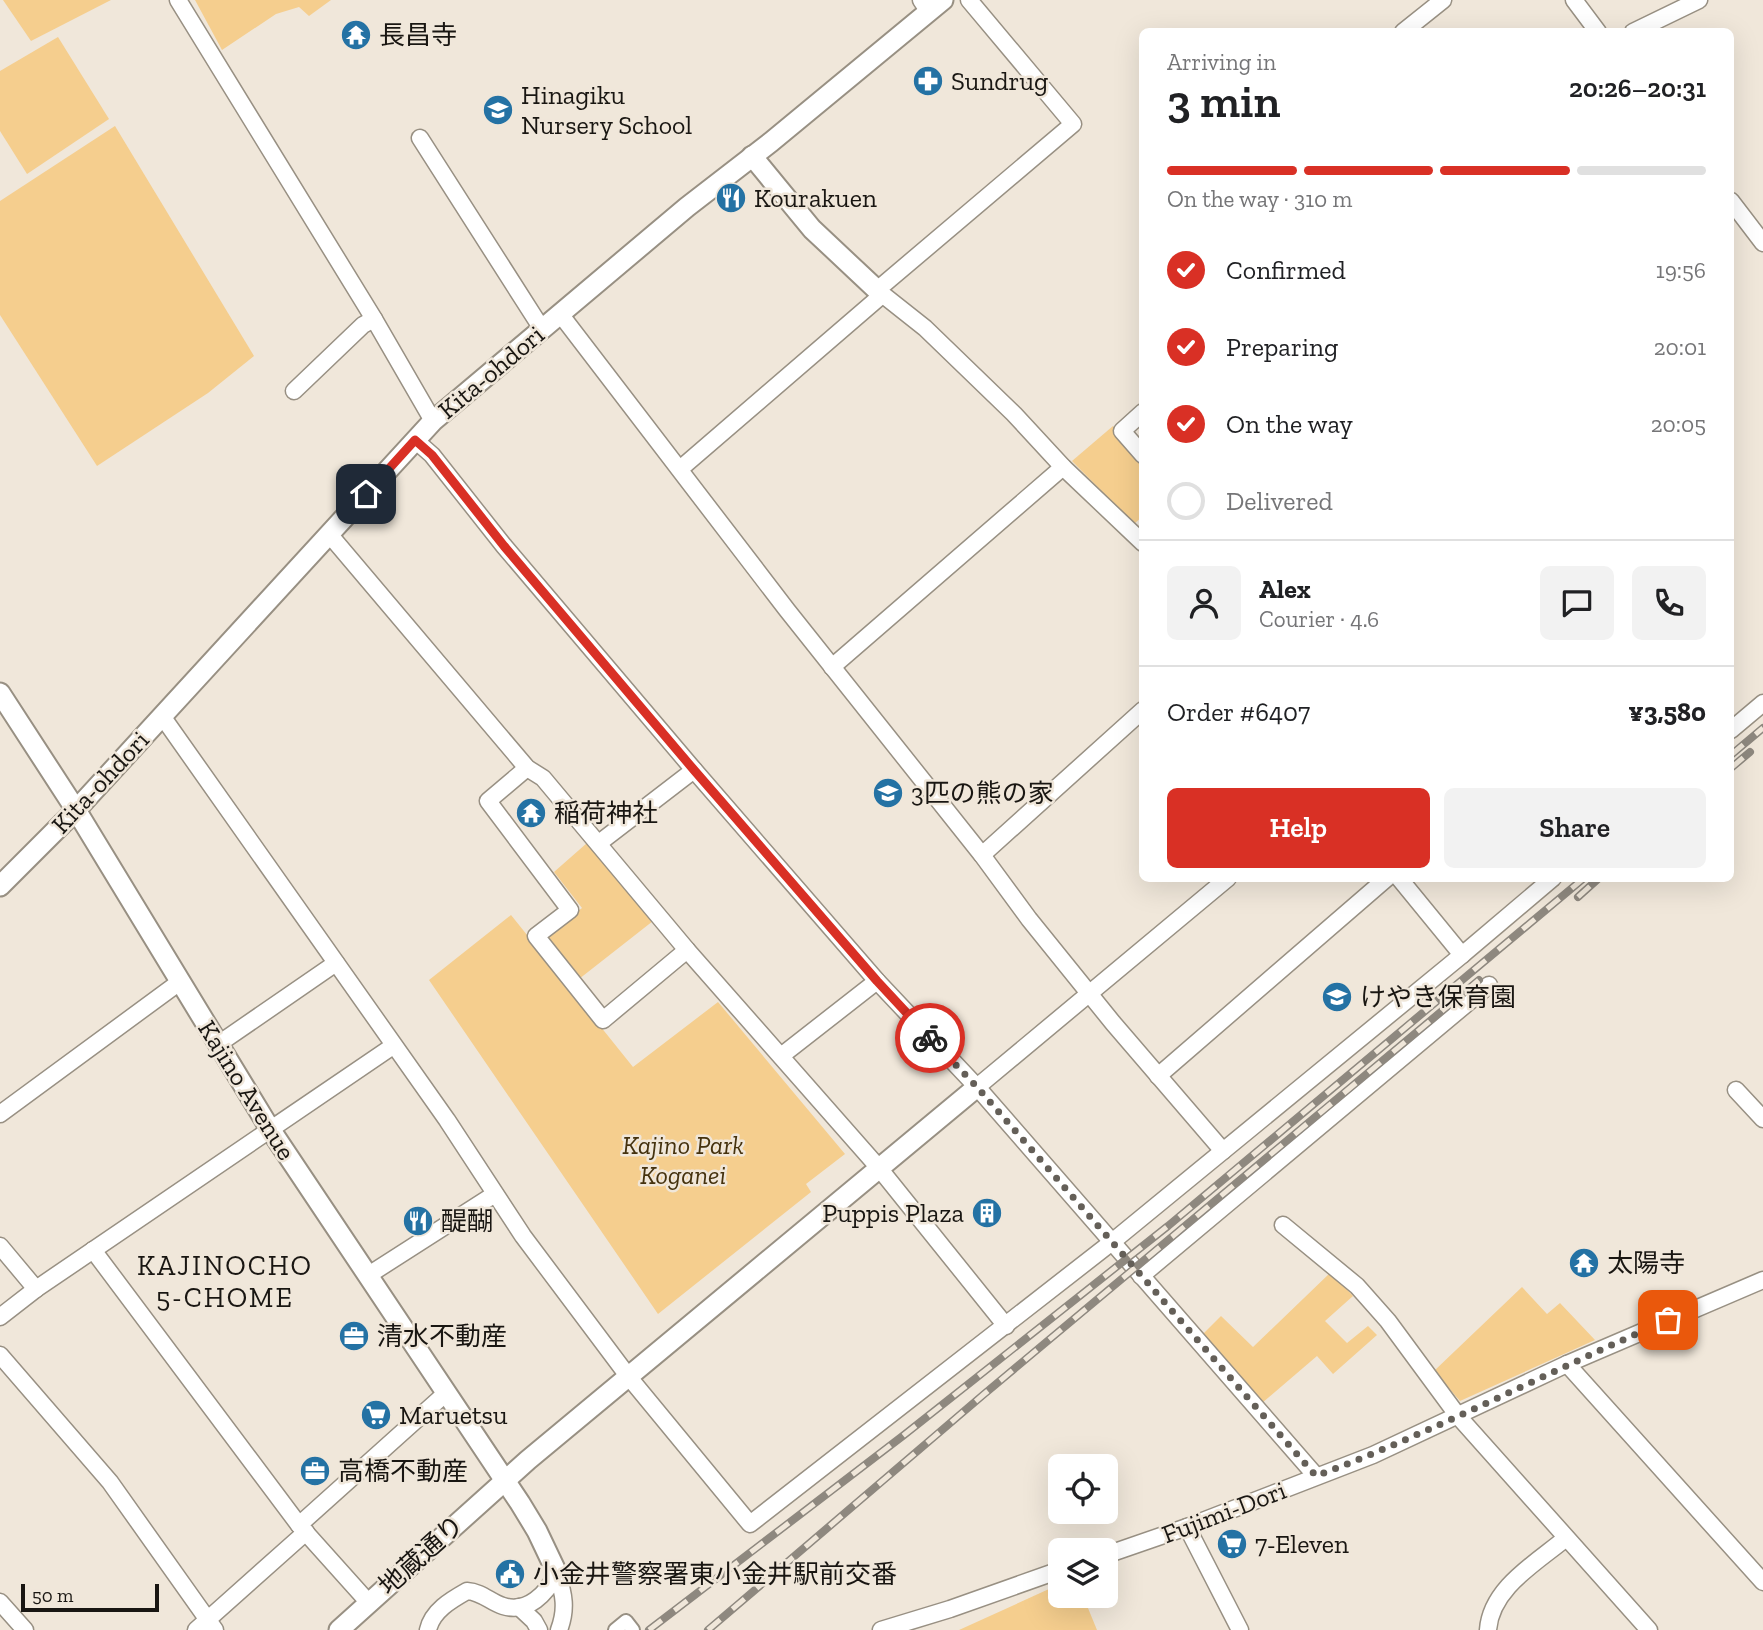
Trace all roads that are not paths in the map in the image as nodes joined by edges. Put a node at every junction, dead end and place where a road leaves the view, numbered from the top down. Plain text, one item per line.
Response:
1 (178, 0) edge
2 (969, 0) edge
3 (1443, 0) edge
4 (1574, 0) edge
5 (1699, 0) edge
6 (931, 4) edge
7 (1408, 28) edge
8 (1595, 28) edge
9 (1641, 28) edge
10 (420, 138) dead end
11 (752, 156) junction
12 (1734, 205) edge
13 (1763, 243) edge
14 (880, 292) junction
15 (561, 315) junction
16 (374, 319) junction
17 (542, 329) junction
18 (294, 391) dead end
19 (1139, 416) edge
20 (433, 421) junction
21 (415, 440) junction
22 (1139, 451) edge
23 (1063, 467) junction
24 (680, 469) junction
25 (330, 534) junction
26 (1139, 535) edge
27 (832, 667) junction
28 (0, 693) edge
29 (1763, 703) edge
30 (1139, 714) edge
31 (162, 716) junction
32 (1734, 727) edge
33 (527, 768) junction
34 (694, 770) junction
35 (76, 810) junction
36 (599, 843) junction
37 (982, 855) junction
38 (1223, 882) edge
39 (1382, 882) edge
40 (1402, 882) edge
41 (1548, 882) edge
42 (0, 886) edge
43 (687, 950) junction
44 (1462, 955) junction
45 (336, 963) junction
46 (181, 981) junction
47 (877, 981) junction
48 (1489, 985) dead end
49 (1090, 994) junction
50 (217, 1045) junction
51 (393, 1046) junction
52 (781, 1056) junction
53 (1158, 1076) junction
54 (977, 1087) junction
55 (1736, 1090) dead end
56 (0, 1114) edge
57 (1763, 1119) edge
58 (270, 1129) junction
59 (1223, 1151) junction
60 (879, 1168) junction
61 (495, 1194) junction
62 (1283, 1225) dead end
63 (1112, 1242) junction
64 (0, 1246) edge
65 (93, 1250) junction
66 (367, 1276) junction
67 (1142, 1276) junction
68 (1763, 1280) edge
69 (36, 1289) junction
70 (0, 1317) edge
71 (1006, 1326) junction
72 (0, 1355) edge
73 (1567, 1364) junction
74 (628, 1376) junction
75 (445, 1394) junction
76 (1458, 1416) junction
77 (1316, 1476) junction
78 (504, 1480) junction
79 (1187, 1527) junction
80 (302, 1528) junction
81 (1566, 1538) junction
82 (1118, 1551) edge
83 (557, 1573) junction
84 (1048, 1574) edge
85 (1763, 1582) edge
86 (0, 1602) edge
87 (369, 1603) junction
88 (519, 1607) junction
89 (950, 1609) junction
90 (206, 1627) edge
91 (25, 1630) edge
92 (339, 1630) edge
93 (428, 1630) edge
94 (539, 1630) edge
95 (559, 1630) edge
96 (615, 1630) edge
97 (633, 1630) edge
98 (881, 1630) edge
99 (926, 1630) edge
100 (1240, 1630) edge
101 (1488, 1630) edge
102 (1649, 1630) edge

1 - 16 street
2 - 14 street
3 - 7 street
4 - 8 street
5 - 9 street
6 - 11 street, Kita-ohdori
10 - 17 street
11 - 14 street
11 - 15 street, Kita-ohdori
12 - 13 street
14 - 23 street
14 - 24 street
15 - 17 street, Kita-ohdori
15 - 24 street
16 - 18 street
16 - 20 street
17 - 20 street, Kita-ohdori
19 - 22 street
20 - 21 street, Kita-ohdori
21 - 25 street, Kita-ohdori
21 - 34 street
23 - 26 street
23 - 27 street
24 - 27 street
25 - 31 street, Kita-ohdori
25 - 33 street
27 - 37 street
28 - 35 street, Kajino Avenue
29 - 32 street
30 - 37 street
31 - 35 street, Kita-ohdori
31 - 45 street
33 - 36 street
33 - 43 street
34 - 36 street
34 - 47 street
35 - 42 street, Kita-ohdori
35 - 46 street, Kajino Avenue
36 - 43 street
37 - 49 street
38 - 49 street
39 - 53 street
40 - 44 street
41 - 44 street
43 - 52 street
44 - 59 street
45 - 50 street
45 - 51 street
46 - 50 street, Kajino Avenue
46 - 56 street
47 - 52 street
47 - 54 street
48 - 67 street
49 - 53 street
49 - 54 street
50 - 58 street, Kajino Avenue
51 - 58 street
51 - 61 street
52 - 60 street
53 - 59 street
54 - 60 street, 地蔵通り
54 - 63 street
55 - 57 street
58 - 65 street
58 - 66 street, Kajino Avenue
59 - 63 street
60 - 71 street
60 - 74 street, 地蔵通り
61 - 66 street
61 - 74 street
62 - 76 street
63 - 67 street
63 - 71 street
64 - 69 street
65 - 69 street
65 - 80 street
66 - 75 street, Kajino Avenue
67 - 77 street
68 - 73 street, Fujimi-Dori
69 - 70 street
71 - 74 street
72 - 90 street
73 - 76 street, Fujimi-Dori
73 - 85 street
74 - 78 street, 地蔵通り
75 - 78 street, Kajino Avenue
75 - 80 street
76 - 77 street, Fujimi-Dori
76 - 81 street
77 - 79 street, Fujimi-Dori
78 - 83 street, Kajino Avenue
78 - 87 street, 地蔵通り
79 - 82 street, Fujimi-Dori
79 - 100 street
80 - 87 street
80 - 90 street
81 - 101 street
81 - 102 street
83 - 88 street
83 - 95 street
84 - 89 street
86 - 91 street
87 - 92 street, 地蔵通り
88 - 93 street
88 - 94 street
89 - 98 street
89 - 99 street
96 - 97 street

